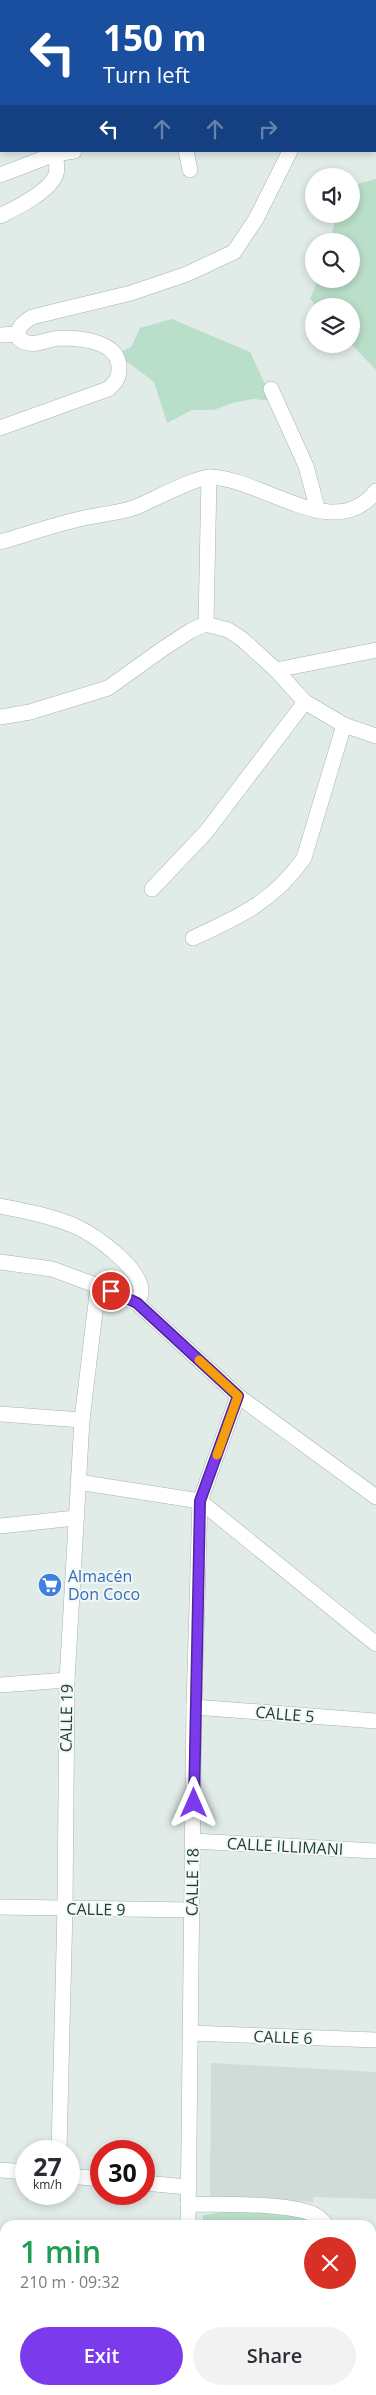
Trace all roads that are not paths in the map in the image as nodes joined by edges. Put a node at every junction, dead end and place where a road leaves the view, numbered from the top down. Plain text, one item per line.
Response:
1 (67, 152) edge
2 (186, 152) edge
3 (290, 152) edge
4 (54, 154) junction
5 (190, 170) dead end
6 (0, 175) edge
7 (0, 216) edge
8 (18, 334) junction
9 (0, 335) edge
10 (271, 389) dead end
11 (0, 428) edge
12 (209, 477) junction
13 (376, 491) edge
14 (318, 511) junction
15 (0, 542) edge
16 (206, 624) junction
17 (376, 650) edge
18 (276, 670) junction
19 (305, 702) junction
20 (0, 717) edge
21 (344, 726) junction
22 (376, 736) edge
23 (152, 889) dead end
24 (193, 938) dead end
25 (0, 1206) edge
26 (0, 1262) edge
27 (98, 1286) junction
28 (137, 1303) junction
29 (238, 1396) junction
30 (0, 1414) edge
31 (82, 1420) junction
32 (78, 1482) junction
33 (376, 1497) edge
34 (200, 1501) junction
35 (75, 1518) junction
36 (0, 1526) edge
37 (376, 1644) edge
38 (67, 1680) junction
39 (0, 1685) edge
40 (194, 1707) junction
41 (376, 1722) edge
42 (193, 1841) junction
43 (376, 1851) edge
44 (0, 1907) edge
45 (64, 1908) junction
46 (191, 1910) junction
47 (191, 2033) junction
48 (376, 2040) edge
49 (59, 2140) edge
50 (0, 2170) edge
51 (15, 2171) edge
52 (155, 2184) edge
53 (188, 2187) junction
54 (188, 2204) junction
55 (188, 2220) edge
56 (321, 2220) edge

1 - 4 street
2 - 5 street
3 - 8 street
4 - 6 street
4 - 7 street
8 - 9 street
8 - 11 street
10 - 14 street
12 - 14 street
12 - 15 street
12 - 16 street
13 - 14 street
16 - 18 street
16 - 20 street
17 - 18 street
18 - 19 street
19 - 21 street
19 - 23 street
21 - 22 street
21 - 24 street
25 - 28 street
26 - 27 street
27 - 28 street
27 - 31 street, CALLE 19
28 - 29 street
29 - 33 street
29 - 34 street, CALLE 18
30 - 31 street
31 - 32 street, CALLE 19
32 - 34 street
32 - 35 street, CALLE 19
34 - 37 street
34 - 40 street, CALLE 18
35 - 36 street
35 - 38 street, CALLE 19
38 - 39 street
38 - 45 street, CALLE 19
40 - 41 street, CALLE 5
40 - 42 street, CALLE 18
42 - 43 street, CALLE ILLIMANI
42 - 46 street, CALLE 18
44 - 45 street, CALLE 9
45 - 46 street, CALLE 9
45 - 49 street, CALLE 19
46 - 47 street, CALLE 18
47 - 48 street, CALLE 6
47 - 53 street, CALLE 18
50 - 51 street
52 - 53 street
53 - 54 street, CALLE 18
54 - 55 street, CALLE 18
54 - 56 street

